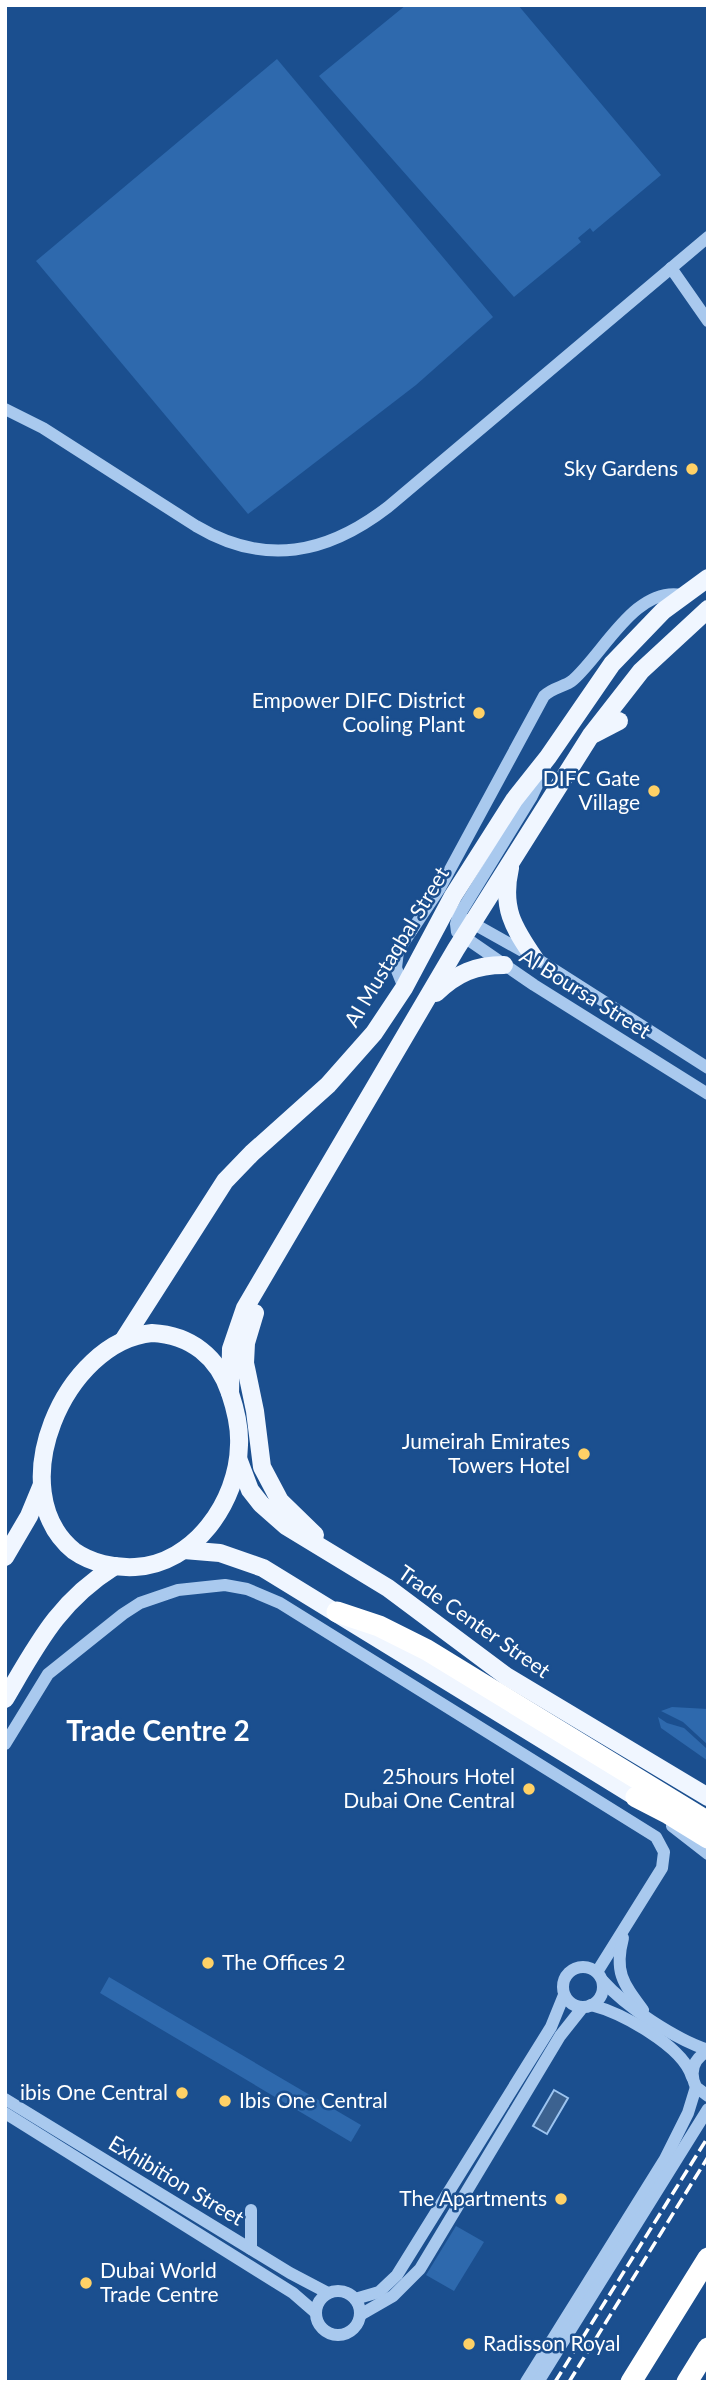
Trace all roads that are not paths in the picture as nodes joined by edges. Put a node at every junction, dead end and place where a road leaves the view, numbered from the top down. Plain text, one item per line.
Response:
1 (708, 237) edge
2 (671, 268) junction
3 (708, 321) edge
4 (5, 409) edge
5 (708, 578) edge
6 (682, 595) junction
7 (708, 609) edge
8 (619, 721) dead end
9 (591, 735) junction
10 (513, 858) junction
11 (458, 924) junction
12 (535, 958) junction
13 (504, 965) junction
14 (404, 988) junction
15 (426, 1002) junction
16 (708, 1068) edge
17 (708, 1094) edge
18 (275, 1256) junction
19 (124, 1339) junction
20 (230, 1393) junction
21 (238, 1460) junction
22 (41, 1487) junction
23 (321, 1547) junction
24 (184, 1550) junction
25 (5, 1557) edge
26 (115, 1566) junction
27 (337, 1612) junction
28 (5, 1699) edge
29 (5, 1744) edge
30 (636, 1797) junction
31 (708, 1797) edge
32 (708, 1822) edge
33 (708, 1839) edge
34 (708, 1854) edge
35 (630, 1919) junction
36 (600, 1977) junction
37 (564, 1994) junction
38 (587, 2006) junction
39 (650, 2018) junction
40 (708, 2051) edge
41 (694, 2082) junction
42 (708, 2096) edge
43 (5, 2099) edge
44 (708, 2109) edge
45 (5, 2113) edge
46 (251, 2210) dead end
47 (251, 2249) junction
48 (708, 2258) edge
49 (328, 2293) junction
50 (355, 2299) junction
51 (316, 2313) junction
52 (360, 2315) junction
53 (708, 2348) edge
54 (526, 2382) edge
55 (538, 2382) edge
56 (631, 2382) edge
57 (687, 2382) edge

1 - 2 street
2 - 3 street
2 - 4 street
5 - 6 main road, Al Mustaqbal Street
6 - 11 main road, Al Mustaqbal Street
6 - 14 street
7 - 9 main road, Al Mustaqbal Street
8 - 9 main road
9 - 10 main road, Al Mustaqbal Street
10 - 11 main road, Al Mustaqbal Street
10 - 12 main road
11 - 12 street, Al Boursa Street
11 - 13 street, Al Boursa Street
11 - 14 main road, Al Mustaqbal Street
11 - 15 main road, Al Mustaqbal Street
12 - 16 street, Al Boursa Street
13 - 15 main road
13 - 17 street, Al Boursa Street
14 - 19 main road, Al Mustaqbal Street
15 - 18 main road, Al Mustaqbal Street
18 - 20 main road, Al Mustaqbal Street
18 - 23 main road
19 - 20 main road
19 - 22 main road
20 - 21 main road
21 - 23 main road, Trade Center Street
21 - 24 main road
22 - 25 main road
22 - 26 main road
23 - 31 main road, Trade Center Street
24 - 26 main road
24 - 27 main road
26 - 28 main road
27 - 30 main road
27 - 32 highway
29 - 35 street
30 - 33 highway
30 - 34 street
35 - 36 street
35 - 39 street
36 - 37 street
36 - 38 street
36 - 39 street
37 - 38 street
37 - 50 street
38 - 41 street
38 - 52 street
39 - 40 street
40 - 41 street
41 - 42 street
41 - 54 street
43 - 47 street, Exhibition Street
44 - 55 street
45 - 51 street, Exhibition Street
46 - 47 street
47 - 49 street, Exhibition Street
48 - 56 highway
49 - 50 street
49 - 51 street
50 - 52 street
51 - 52 street
53 - 57 highway

